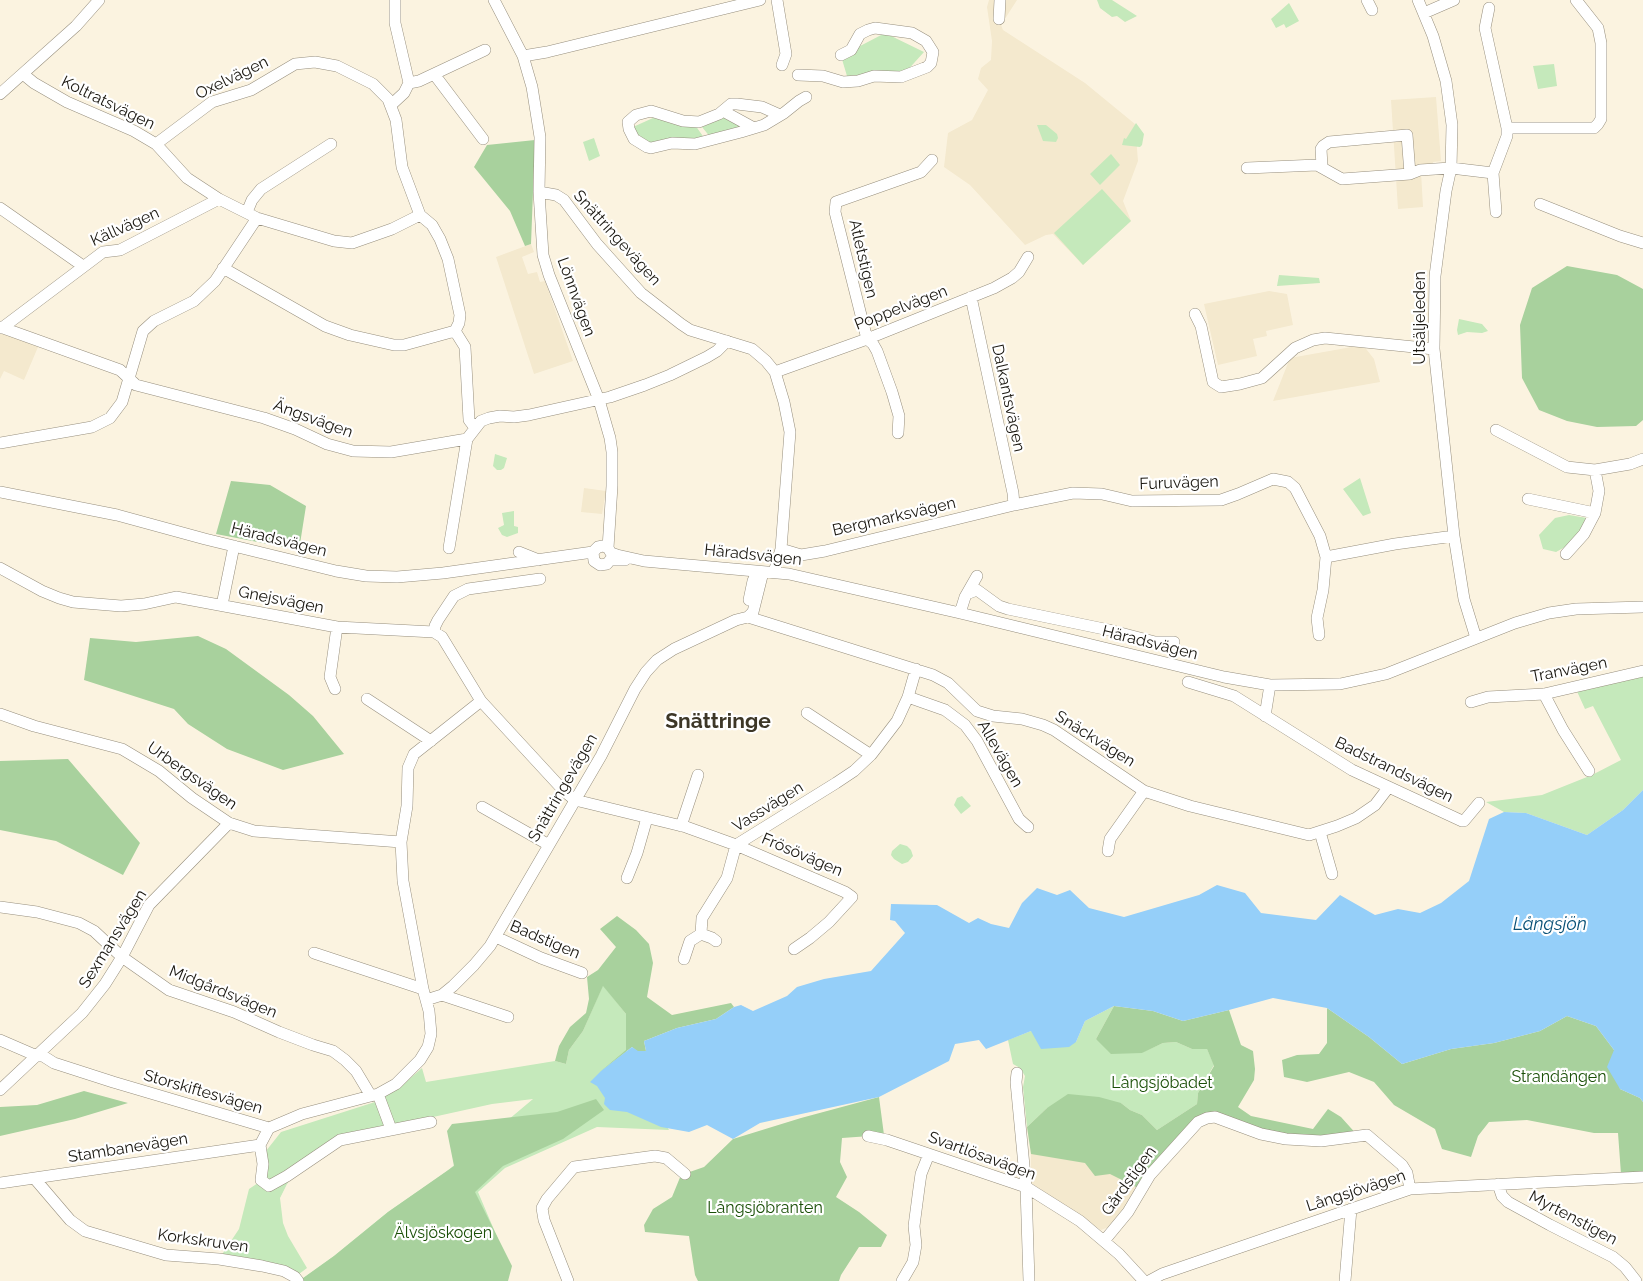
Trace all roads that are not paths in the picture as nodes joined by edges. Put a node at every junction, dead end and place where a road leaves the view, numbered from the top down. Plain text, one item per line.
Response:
1 (99, 0) edge
2 (395, 0) edge
3 (494, 0) edge
4 (760, 0) edge
5 (777, 0) edge
6 (1000, 0) edge
7 (1418, 0) edge
8 (1454, 0) edge
9 (1576, 0) edge
10 (1489, 8) dead end
11 (1424, 13) junction
12 (999, 19) dead end
13 (485, 50) dead end
14 (841, 55) dead end
15 (523, 56) junction
16 (782, 65) dead end
17 (23, 74) junction
18 (434, 74) junction
19 (798, 75) dead end
20 (409, 83) junction
21 (0, 94) edge
22 (806, 97) dead end
23 (391, 105) junction
24 (723, 111) junction
25 (780, 115) junction
26 (695, 122) junction
27 (754, 128) junction
28 (1507, 128) junction
29 (483, 139) dead end
30 (709, 140) junction
31 (156, 144) junction
32 (331, 144) dead end
33 (932, 160) dead end
34 (1322, 166) junction
35 (1248, 168) dead end
36 (1451, 168) junction
37 (1493, 173) junction
38 (1410, 174) junction
39 (539, 192) junction
40 (219, 199) junction
41 (1540, 204) dead end
42 (0, 208) edge
43 (1496, 212) dead end
44 (252, 215) junction
45 (420, 215) junction
46 (1643, 243) edge
47 (1028, 258) dead end
48 (83, 266) junction
49 (223, 268) junction
50 (971, 298) junction
51 (1195, 314) dead end
52 (1, 328) edge
53 (455, 331) junction
54 (867, 339) junction
55 (727, 342) junction
56 (1434, 349) junction
57 (775, 372) junction
58 (128, 377) junction
59 (599, 400) junction
60 (475, 428) junction
61 (1496, 430) dead end
62 (898, 433) dead end
63 (467, 439) junction
64 (0, 443) edge
65 (1643, 459) edge
66 (1595, 470) junction
67 (0, 492) edge
68 (1528, 499) dead end
69 (1014, 505) junction
70 (1595, 514) junction
71 (1454, 536) junction
72 (234, 546) junction
73 (449, 548) dead end
74 (782, 549) junction
75 (519, 552) dead end
76 (603, 553) junction
77 (1566, 554) dead end
78 (498, 556) dead end
79 (1326, 557) junction
80 (539, 560) junction
81 (487, 567) junction
82 (0, 568) edge
83 (765, 572) junction
84 (977, 576) dead end
85 (540, 580) dead end
86 (968, 593) junction
87 (222, 605) junction
88 (1643, 607) edge
89 (960, 613) junction
90 (748, 617) junction
91 (337, 627) junction
92 (434, 632) junction
93 (1319, 635) dead end
94 (1476, 638) junction
95 (1174, 642) dead end
96 (916, 669) junction
97 (1643, 671) edge
98 (1188, 682) dead end
99 (1270, 685) junction
100 (335, 688) dead end
101 (1544, 694) junction
102 (908, 697) junction
103 (367, 699) dead end
104 (482, 701) junction
105 (1471, 702) dead end
106 (806, 713) dead end
107 (0, 714) edge
108 (1265, 716) junction
109 (431, 741) junction
110 (871, 755) junction
111 (1589, 771) dead end
112 (698, 775) dead end
113 (1388, 788) junction
114 (1144, 791) junction
115 (575, 800) junction
116 (1479, 803) dead end
117 (482, 807) dead end
118 (647, 818) junction
119 (228, 823) junction
120 (681, 826) junction
121 (1028, 827) dead end
122 (1320, 832) junction
123 (401, 842) junction
124 (549, 845) junction
125 (736, 845) junction
126 (1108, 851) dead end
127 (1332, 874) dead end
128 (628, 878) dead end
129 (0, 907) edge
130 (702, 934) junction
131 (496, 937) junction
132 (716, 941) dead end
133 (794, 949) dead end
134 (314, 953) dead end
135 (122, 957) junction
136 (684, 959) dead end
137 (582, 973) dead end
138 (425, 995) junction
139 (442, 995) junction
140 (508, 1018) dead end
141 (0, 1040) edge
142 (37, 1056) junction
143 (1017, 1073) dead end
144 (0, 1090) edge
145 (375, 1095) junction
146 (431, 1122) dead end
147 (269, 1128) junction
148 (391, 1129) junction
149 (868, 1136) dead end
150 (260, 1145) junction
151 (929, 1154) junction
152 (685, 1174) dead end
153 (1643, 1178) edge
154 (35, 1179) junction
155 (0, 1183) edge
156 (1498, 1184) junction
157 (1026, 1187) junction
158 (1410, 1188) junction
159 (1352, 1208) junction
160 (1104, 1241) junction
161 (298, 1281) edge
162 (568, 1281) edge
163 (902, 1281) edge
164 (1028, 1281) edge
165 (1144, 1281) edge
166 (1149, 1281) edge
167 (1345, 1281) edge
168 (1636, 1281) edge

1 - 17 street
2 - 20 street
3 - 15 street, Lönnvägen
4 - 15 street
5 - 16 street
6 - 12 street
7 - 11 street, Utsäljeleden
8 - 11 street
9 - 28 street
10 - 28 street
11 - 36 street, Utsäljeleden
13 - 18 street
14 - 19 street
15 - 39 street, Lönnvägen
17 - 21 street
17 - 31 street, Koltratsvägen
18 - 20 street
18 - 29 street
20 - 23 street
22 - 25 street
23 - 31 street, Oxelvägen
23 - 45 street, Oxelvägen
24 - 25 street
24 - 26 street
24 - 27 street
25 - 27 street
26 - 30 street
26 - 30 street
27 - 30 street
28 - 37 street
31 - 40 street, Koltratsvägen
32 - 44 street
33 - 54 street, Atletstigen
34 - 35 street
34 - 38 street
34 - 38 street
36 - 37 street
36 - 38 street
36 - 56 street, Utsäljeleden
37 - 43 street
39 - 55 street, Snättringevägen
39 - 59 street, Lönnvägen
40 - 44 street, Koltratsvägen
40 - 48 street, Källvägen
41 - 46 street
42 - 48 street
44 - 45 street, Koltratsvägen
44 - 49 street
45 - 53 street, Oxelvägen
47 - 50 street, Poppelvägen
48 - 52 street, Källvägen
49 - 53 street
49 - 58 street
50 - 54 street, Poppelvägen
50 - 69 street, Dalkantsvägen
51 - 56 street
52 - 58 street, Ängsvägen
53 - 60 street
54 - 57 street, Poppelvägen
54 - 62 street
55 - 57 street, Snättringevägen
55 - 59 street
56 - 71 street, Utsäljeleden
57 - 74 street, Snättringevägen
58 - 63 street, Ängsvägen
58 - 64 street
59 - 60 street
59 - 76 street, Lönnvägen
60 - 63 street
61 - 66 street
63 - 73 street
65 - 66 street
66 - 70 street
67 - 72 street, Häradsvägen
68 - 70 street
69 - 74 street, Bergmarksvägen
69 - 79 street, Furuvägen
70 - 77 street
71 - 79 street
71 - 94 street, Utsäljeleden
72 - 81 street, Häradsvägen
72 - 87 street
74 - 83 street, Snättringevägen
75 - 80 street
76 - 80 street, Häradsvägen
76 - 83 street, Häradsvägen
78 - 81 street
79 - 93 street, Furuvägen
80 - 81 street, Häradsvägen
82 - 87 street, Gnejsvägen
83 - 89 street, Häradsvägen
83 - 90 street, Snättringevägen
84 - 86 street
85 - 92 street
86 - 89 street
86 - 95 street, Häradsvägen
87 - 91 street, Gnejsvägen
88 - 94 street, Häradsvägen
89 - 99 street, Häradsvägen
90 - 96 street, Snäckvägen
90 - 115 street, Snättringevägen
91 - 92 street, Gnejsvägen
91 - 100 street
92 - 104 street, Frösövägen
94 - 99 street, Häradsvägen
96 - 102 street, Vassvägen
96 - 114 street, Snäckvägen
97 - 101 street, Tranvägen
98 - 108 street, Badstrandsvägen
99 - 108 street
101 - 105 street, Tranvägen
101 - 111 street
102 - 110 street, Vassvägen
102 - 121 street, Allevägen
103 - 109 street
104 - 109 street
104 - 115 street, Frösövägen
106 - 110 street
107 - 119 street, Urbergsvägen
108 - 113 street, Badstrandsvägen
109 - 123 street, Storskiftesvägen
110 - 125 street, Vassvägen
112 - 120 street
113 - 116 street, Badstrandsvägen
113 - 122 street, Snäckvägen
114 - 122 street, Snäckvägen
114 - 126 street
115 - 118 street, Frösövägen
115 - 124 street, Snättringevägen
117 - 124 street
118 - 120 street, Frösövägen
118 - 128 street
119 - 123 street, Urbergsvägen
119 - 135 street, Sexmansvägen
120 - 125 street, Frösövägen
122 - 127 street
123 - 138 street, Storskiftesvägen
124 - 131 street, Snättringevägen
125 - 130 street, Vassvägen
125 - 133 street, Frösövägen
129 - 135 street, Midgårdsvägen
130 - 132 street
130 - 136 street
131 - 137 street, Badstigen
131 - 139 street, Snättringevägen
134 - 138 street
135 - 142 street, Sexmansvägen
135 - 145 street, Midgårdsvägen
138 - 139 street, Snättringevägen
138 - 145 street, Storskiftesvägen
139 - 140 street
141 - 142 street, Storskiftesvägen
142 - 144 street, Sexmansvägen
142 - 147 street, Storskiftesvägen
143 - 157 street
145 - 147 street, Storskiftesvägen
145 - 148 street, Midgårdsvägen
146 - 148 street
147 - 150 street
148 - 150 street
149 - 151 street, Svartlösavägen
150 - 154 street, Stambanevägen
151 - 157 street, Svartlösavägen
151 - 163 street
152 - 162 street
153 - 156 street, Långsjövägen
154 - 155 street, Stambanevägen
154 - 161 street, Korkskruven
156 - 158 street, Långsjövägen
156 - 168 street, Myrtenstigen
157 - 160 street, Svartlösavägen
157 - 164 street
158 - 159 street, Långsjövägen
158 - 160 street, Gårdstigen
159 - 166 street, Långsjövägen
159 - 167 street
160 - 165 street, Svartlösavägen

